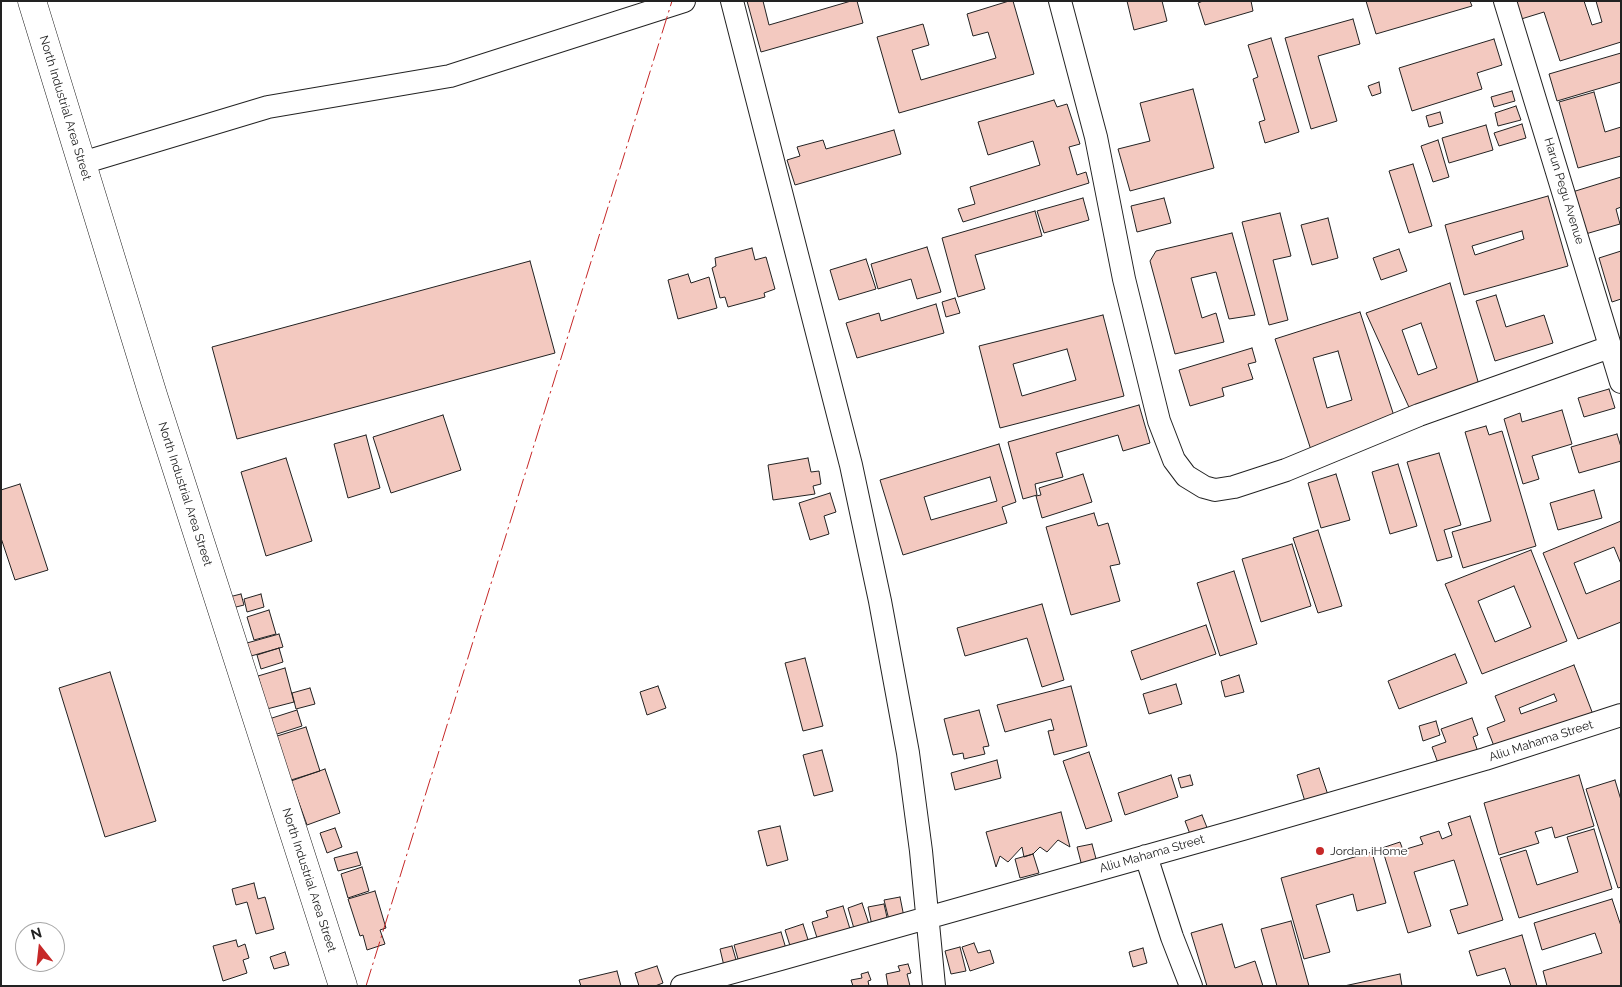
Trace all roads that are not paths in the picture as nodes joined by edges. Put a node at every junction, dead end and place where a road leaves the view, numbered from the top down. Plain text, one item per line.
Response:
1 (32, 1) edge
2 (684, 1) edge
3 (732, 1) edge
4 (1060, 1) edge
5 (1505, 1) edge
6 (82, 163) junction
7 (1612, 316) edge
8 (1610, 347) junction
9 (1621, 382) edge
10 (1621, 715) edge
11 (1146, 856) junction
12 (927, 918) junction
13 (343, 986) edge
14 (682, 986) edge
15 (934, 986) edge
16 (1191, 986) edge

1 - 6 main road, North Industrial Area Street
2 - 6 street
3 - 12 street
4 - 8 street
5 - 7 street, Harun Pegu Avenue
6 - 13 main road, North Industrial Area Street
7 - 8 street, Harun Pegu Avenue
8 - 9 street, Harun Pegu Avenue
10 - 11 street, Aliu Mahama Street
11 - 12 street, Aliu Mahama Street
11 - 16 street
12 - 14 street, Aliu Mahama Street
12 - 15 street

